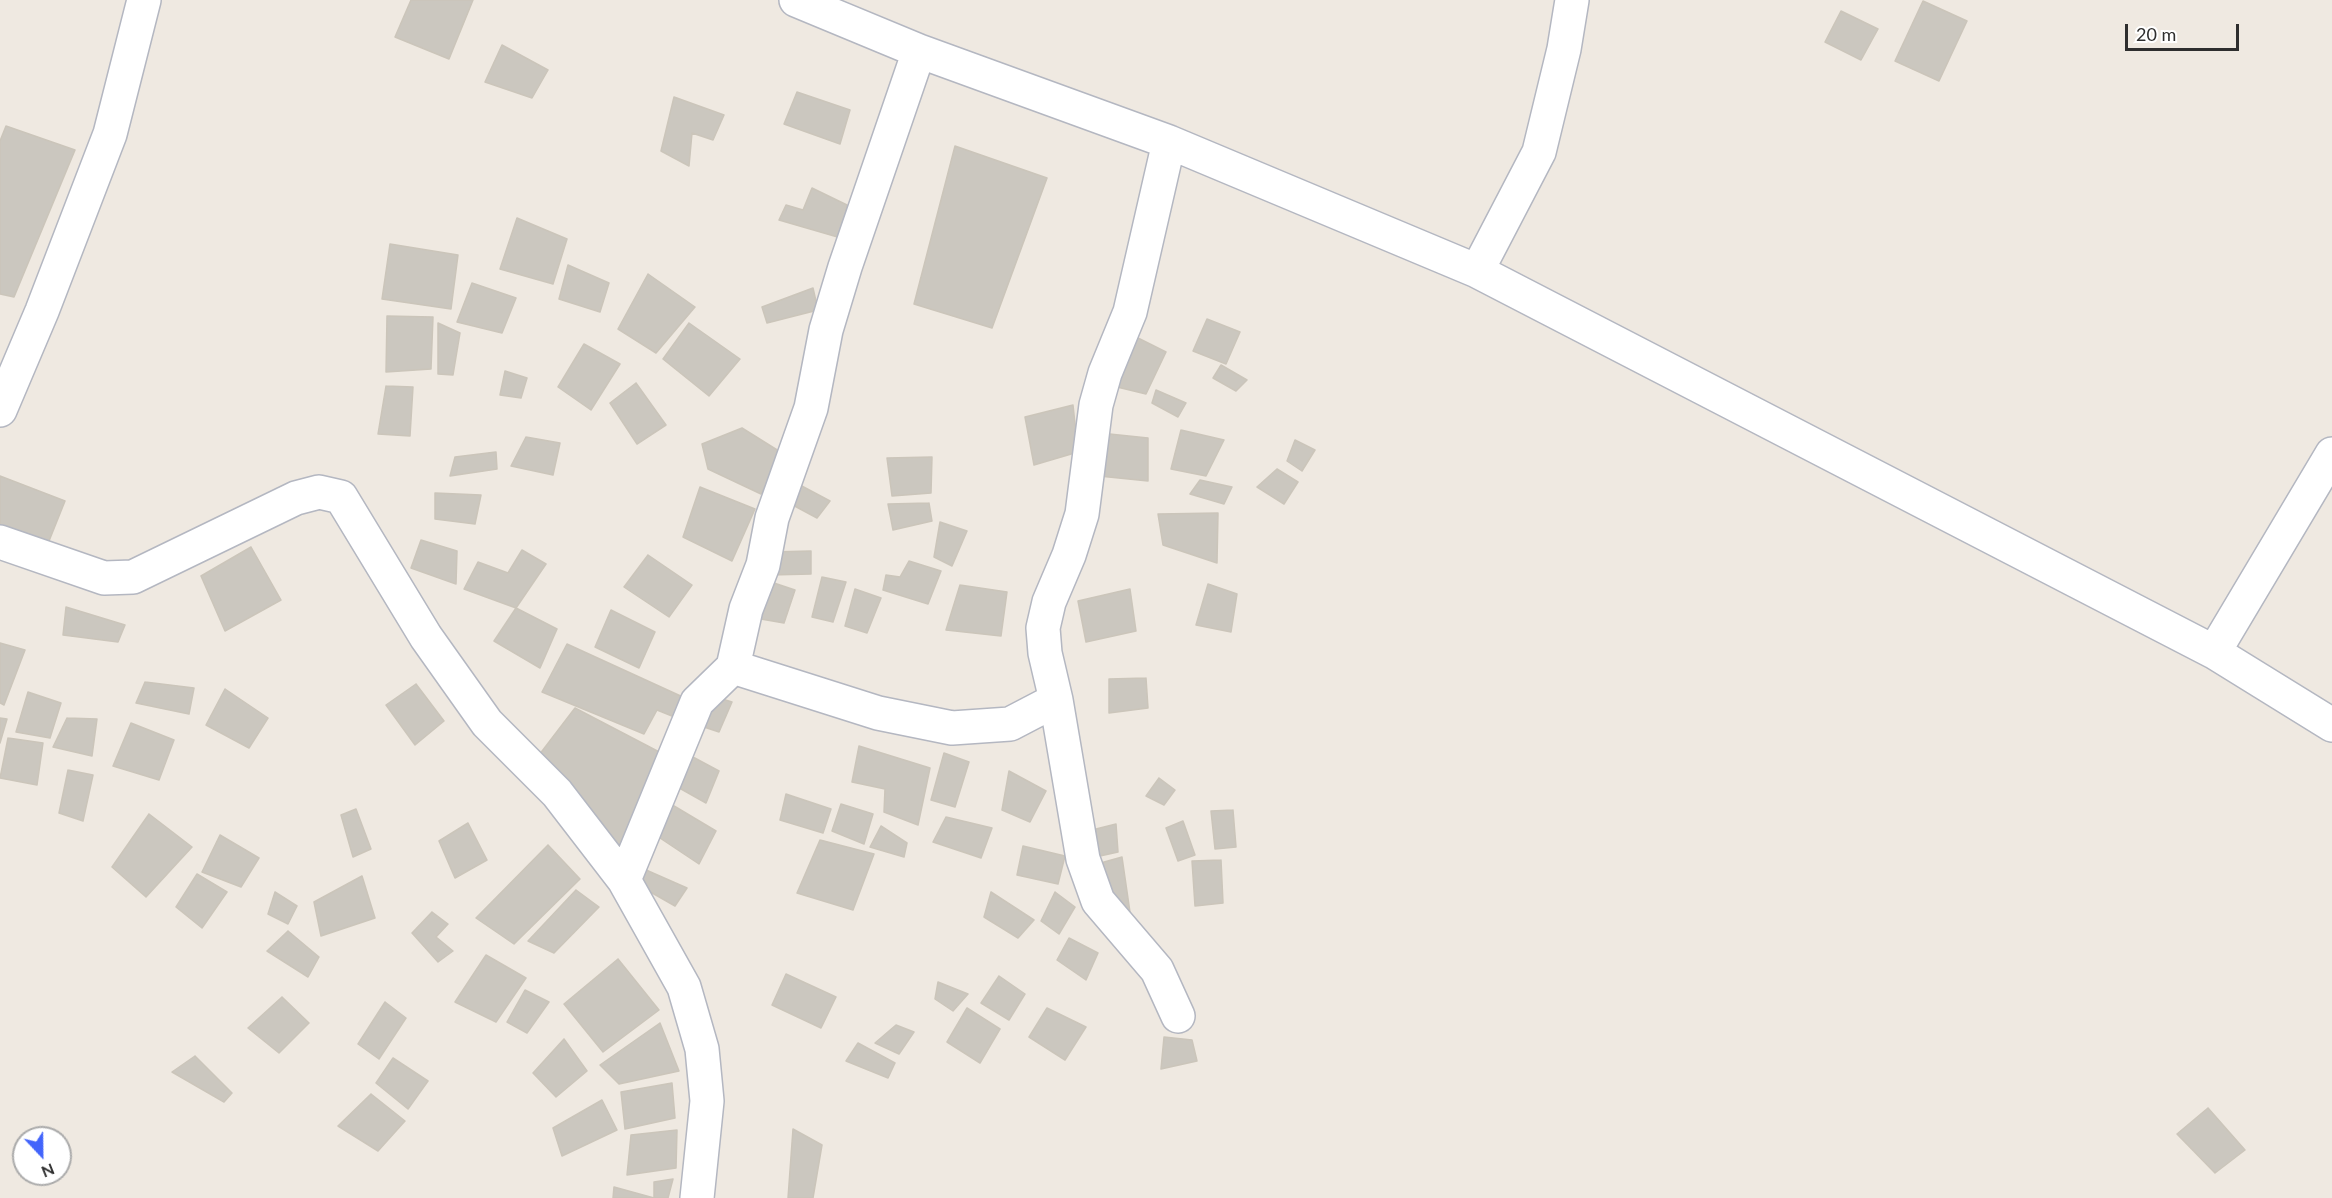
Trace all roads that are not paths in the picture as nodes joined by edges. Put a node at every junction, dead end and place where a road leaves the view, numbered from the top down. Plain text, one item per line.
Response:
1 (144, 0) edge
2 (796, 0) edge
3 (1572, 0) edge
4 (831, 8) edge
5 (919, 51) junction
6 (1169, 142) junction
7 (1477, 271) junction
8 (0, 410) edge
9 (2332, 454) edge
10 (0, 543) edge
11 (2214, 652) junction
12 (733, 668) junction
13 (1056, 700) junction
14 (2332, 725) edge
15 (624, 880) junction
16 (1178, 1016) dead end
17 (697, 1198) edge

1 - 8 street
2 - 4 street
3 - 7 street
4 - 5 street
5 - 6 street
5 - 12 street
6 - 7 street
6 - 13 street
7 - 11 street
9 - 11 street
10 - 15 street
11 - 14 street
12 - 13 street
12 - 15 street
13 - 16 street
15 - 17 street

